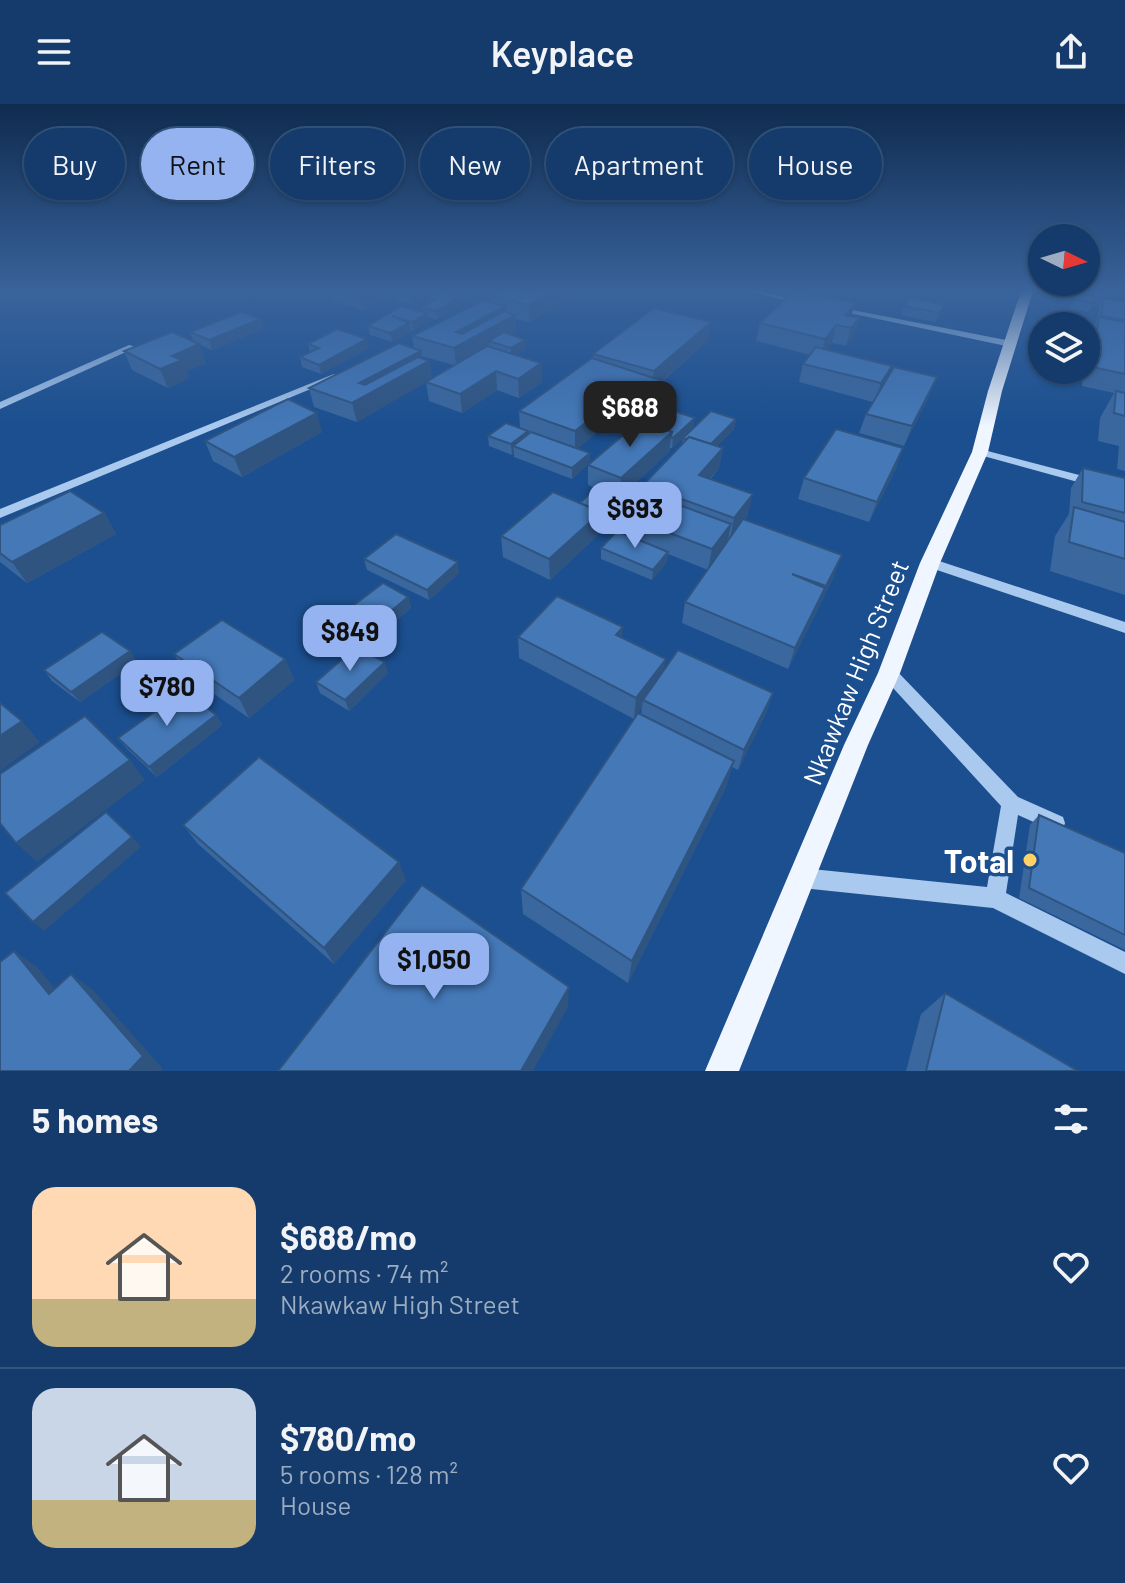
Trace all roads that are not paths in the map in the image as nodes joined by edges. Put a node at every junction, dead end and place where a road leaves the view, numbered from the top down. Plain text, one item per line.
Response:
1 (973, 336) edge
2 (1013, 336) edge
3 (1011, 344) junction
4 (132, 347) edge
5 (346, 372) edge
6 (0, 406) edge
7 (980, 452) junction
8 (1125, 491) edge
9 (0, 514) edge
10 (930, 563) junction
11 (1125, 628) edge
12 (889, 673) junction
13 (1011, 803) junction
14 (1068, 829) edge
15 (802, 878) junction
16 (995, 898) junction
17 (1125, 963) edge
18 (722, 1071) edge

1 - 3 street
2 - 3 main road, Nkawkaw High Street
3 - 7 main road, Nkawkaw High Street
4 - 6 street
5 - 9 street
7 - 8 street
7 - 10 main road, Nkawkaw High Street
10 - 11 street
10 - 12 main road, Nkawkaw High Street
12 - 13 street
12 - 15 main road, Nkawkaw High Street
13 - 14 street
13 - 16 street
15 - 16 street
15 - 18 main road, Nkawkaw High Street
16 - 17 street

